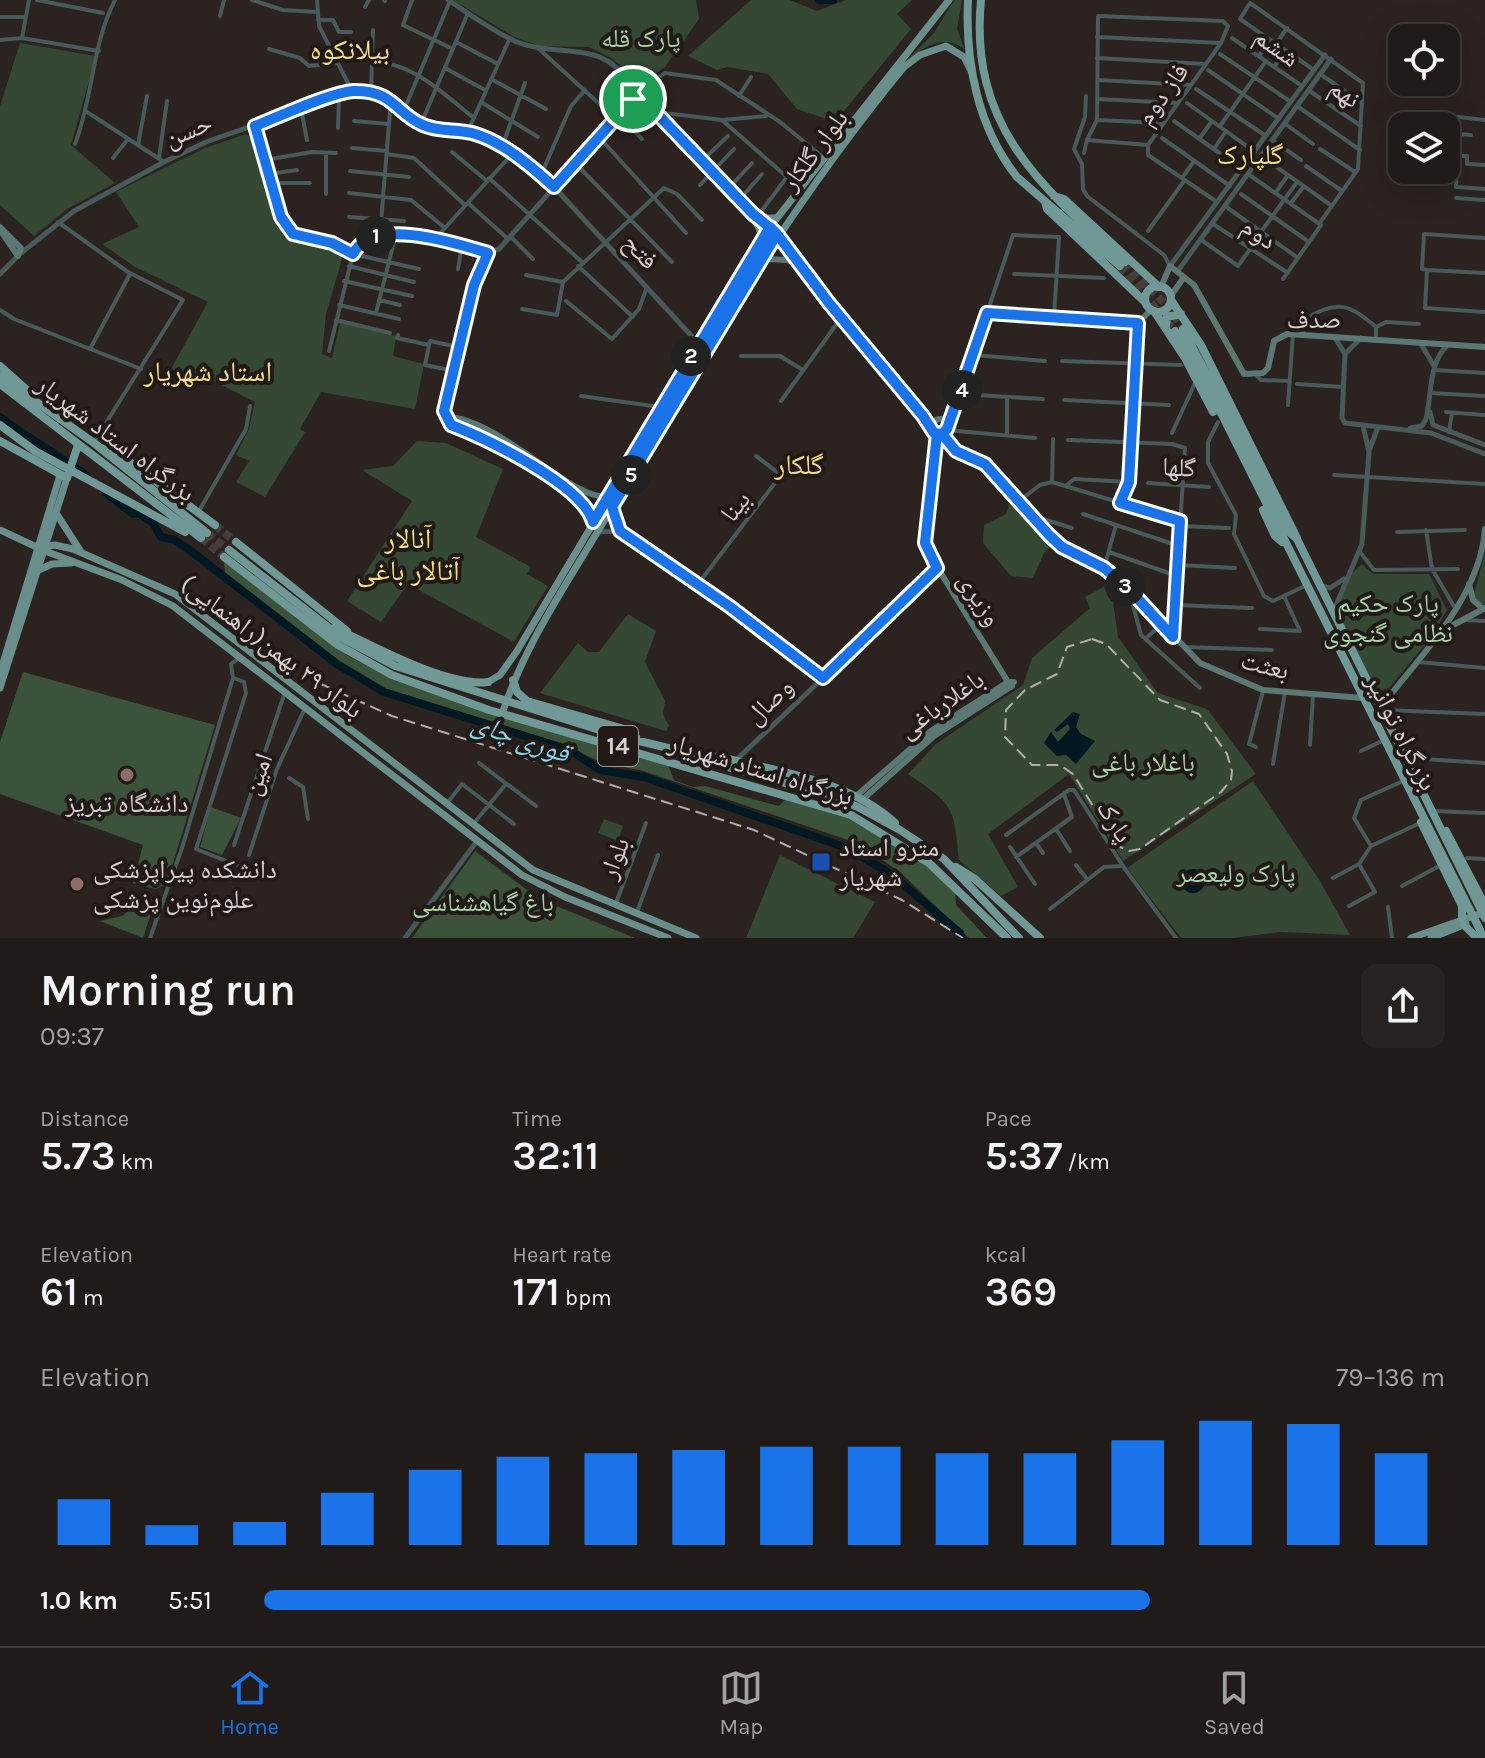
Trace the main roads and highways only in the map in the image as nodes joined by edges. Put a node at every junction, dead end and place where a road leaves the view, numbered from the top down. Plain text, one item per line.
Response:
1 (949, 0) edge
2 (968, 0) edge
3 (981, 0) edge
4 (974, 77) junction
5 (869, 103) junction
6 (1053, 195) junction
7 (1045, 201) junction
8 (777, 218) junction
9 (770, 227) junction
10 (0, 228) edge
11 (777, 234) junction
12 (763, 238) junction
13 (488, 253) road end
14 (20, 254) road end
15 (758, 264) junction
16 (802, 268) junction
17 (1146, 272) junction
18 (1181, 274) junction
19 (1131, 285) junction
20 (1160, 287) junction
21 (1170, 299) junction
22 (1150, 308) junction
23 (1181, 314) junction
24 (1166, 326) junction
25 (1485, 347) edge
26 (0, 366) edge
27 (0, 376) edge
28 (0, 384) edge
29 (36, 401) junction
30 (955, 407) junction
31 (923, 416) junction
32 (448, 417) junction
33 (936, 420) junction
34 (0, 425) edge
35 (941, 431) junction
36 (0, 439) edge
37 (94, 443) junction
38 (78, 445) junction
39 (64, 476) junction
40 (608, 496) junction
41 (590, 497) junction
42 (586, 504) junction
43 (56, 513) junction
44 (593, 522) junction
45 (215, 525) tunnel mouth
46 (1485, 529) edge
47 (0, 530) edge
48 (204, 536) junction
49 (16, 537) junction
50 (1485, 537) edge
51 (1297, 539) junction
52 (236, 542) tunnel mouth
53 (1283, 542) junction
54 (44, 548) junction
55 (73, 549) junction
56 (82, 554) junction
57 (73, 561) junction
58 (36, 568) junction
59 (1469, 584) junction
60 (1483, 608) edge
61 (321, 622) junction
62 (1439, 633) junction
63 (357, 639) junction
64 (0, 673) edge
65 (459, 680) junction
66 (513, 680) junction
67 (488, 682) junction
68 (1010, 684) joint
69 (0, 688) edge
70 (1396, 688) junction
71 (1373, 693) junction
72 (453, 698) junction
73 (1362, 698) junction
74 (527, 701) junction
75 (476, 706) junction
76 (1381, 709) junction
77 (502, 714) junction
78 (521, 719) junction
79 (345, 727) junction
80 (339, 735) junction
81 (640, 739) junction
82 (702, 756) junction
83 (859, 798) junction
84 (1417, 806) junction
85 (1433, 813) junction
86 (900, 830) junction
87 (944, 859) junction
88 (1483, 901) edge
89 (1462, 906) junction
90 (1485, 917) edge
91 (1463, 921) junction
92 (1485, 930) edge
93 (668, 938) edge
94 (696, 938) edge
95 (1007, 938) edge
96 (1019, 938) edge
97 (1040, 938) edge
98 (1411, 938) edge
99 (1431, 938) edge
100 (1477, 938) edge
101 (1484, 938) edge

1 - 5 main road, بلوار گلکار
2 - 4 highway
3 - 6 highway
4 - 5 main road, بلوار گلکار
4 - 7 highway
5 - 8 main road, بلوار گلکار
5 - 11 main road, بلوار گلکار
6 - 7 highway
6 - 17 highway
7 - 19 highway
8 - 9 main road, بلوار گلکار
8 - 12 main road
9 - 11 main road
9 - 12 main road, بلوار گلکار
10 - 14 main road
11 - 15 main road, بلوار گلکار
11 - 16 main road
12 - 40 main road, بلوار گلکار
13 - 32 main road
15 - 16 main road
15 - 66 main road, بلوار گلکار
16 - 31 main road
17 - 19 highway
17 - 20 highway
18 - 20 main road
18 - 21 main road
18 - 25 main road, صدف
19 - 22 highway
20 - 21 highway
20 - 22 highway
21 - 22 highway
21 - 23 highway
22 - 24 highway
22 - 30 main road
23 - 24 highway
23 - 51 highway
24 - 53 highway
26 - 29 highway
27 - 29 highway, بزرگراه استاد شهریار
28 - 38 highway
29 - 37 highway, بزرگراه استاد شهریار
30 - 33 main road
30 - 35 main road
31 - 33 main road
31 - 35 main road
32 - 41 main road
32 - 42 main road
33 - 35 main road
33 - 35 main road
34 - 48 highway
35 - 68 main road, وزیری
35 - 73 main road, بعثت
36 - 39 highway
37 - 45 highway
37 - 48 highway, بزرگراه استاد شهریار
38 - 39 highway
38 - 48 highway
39 - 43 main road
39 - 54 main road
40 - 41 main road
40 - 44 main road, بلوار گلکار
41 - 42 main road
42 - 44 main road
43 - 54 main road
43 - 56 main road
44 - 67 main road, بلوار گلکار
46 - 50 main road
47 - 49 main road
49 - 54 main road
49 - 58 main road
50 - 59 main road
51 - 53 highway, بزرگراه توانیر
51 - 71 highway, بزرگراه توانیر
52 - 63 highway
53 - 73 highway, بزرگراه توانیر
54 - 55 main road, بلوار ٢٩ بهمن(راهنمایی)
54 - 57 main road, بلوار ٢٩ بهمن(راهنمایی)
54 - 58 main road
55 - 56 main road, بلوار ٢٩ بهمن(راهنمایی)
55 - 57 main road
56 - 79 main road, بلوار ٢٩ بهمن(راهنمایی)
57 - 58 main road
57 - 80 main road, بلوار ٢٩ بهمن(راهنمایی)
58 - 64 main road
58 - 69 main road
59 - 60 main road
59 - 62 main road
60 - 62 main road
61 - 63 highway
61 - 72 highway, بزرگراه استاد شهریار / 14
61 - 81 highway, بزرگراه استاد شهریار
62 - 70 main road
63 - 65 highway
65 - 67 highway
65 - 72 highway
66 - 74 highway
66 - 77 main road, بلوار گلکار
67 - 75 highway
68 - 83 main road, باغلارباغی
70 - 71 main road
70 - 76 main road
71 - 76 highway, بزرگراه توانیر
72 - 75 highway, بزرگراه استاد شهریار / 14
73 - 84 highway, بزرگراه توانیر
74 - 78 highway
74 - 81 highway
75 - 77 highway, بزرگراه استاد شهریار / 14
76 - 85 highway, بزرگراه توانیر
77 - 78 highway, بزرگراه استاد شهریار / 14
78 - 95 highway, بزرگراه استاد شهریار / 14
79 - 80 main road
79 - 94 main road, بلوار ٢٩ بهمن(راهنمایی)
80 - 93 main road, بلوار ٢٩ بهمن(راهنمایی)
81 - 82 highway, بزرگراه استاد شهریار
82 - 83 highway
82 - 86 highway, بزرگراه استاد شهریار
83 - 86 highway
84 - 89 highway
84 - 101 highway, بزرگراه توانیر
85 - 88 highway
85 - 90 highway, بزرگراه توانیر
86 - 87 highway, بزرگراه استاد شهریار
87 - 96 highway, بزرگراه استاد شهریار
87 - 97 highway
88 - 89 highway
89 - 91 highway
90 - 91 main road
91 - 98 main road
91 - 99 main road
91 - 100 highway
92 - 100 highway

